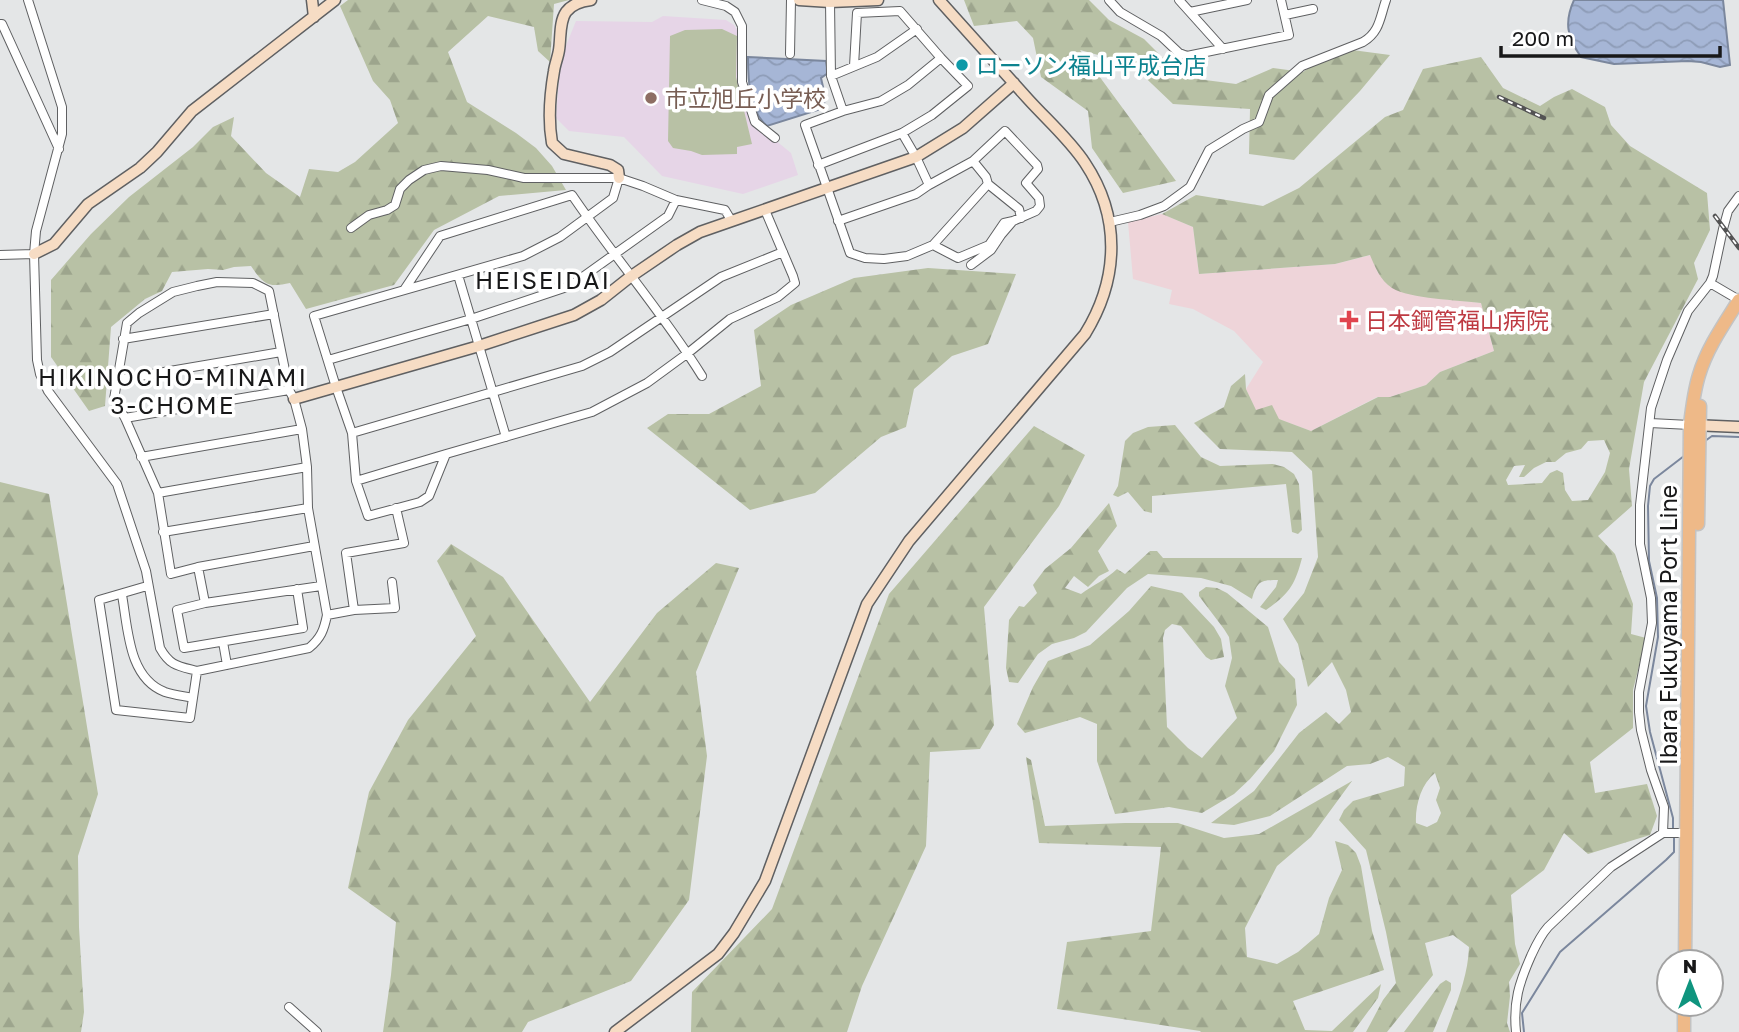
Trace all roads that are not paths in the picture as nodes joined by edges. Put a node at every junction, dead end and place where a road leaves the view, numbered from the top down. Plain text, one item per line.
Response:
1 (28, 0) edge
2 (312, 0) edge
3 (335, 0) edge
4 (591, 0) edge
5 (702, 0) edge
6 (791, 0) edge
7 (799, 0) edge
8 (878, 0) edge
9 (939, 0) edge
10 (1109, 0) edge
11 (1179, 0) edge
12 (1247, 0) edge
13 (1281, 0) edge
14 (1386, 0) edge
15 (830, 2) edge
16 (1217, 3) edge
17 (1313, 9) dead end
18 (1189, 12) junction
19 (1284, 15) junction
20 (314, 17) junction
21 (0, 24) edge
22 (917, 29) junction
23 (1223, 49) junction
24 (790, 54) dead end
25 (941, 58) junction
26 (854, 66) junction
27 (831, 76) junction
28 (1014, 83) junction
29 (843, 111) junction
30 (902, 133) junction
31 (775, 138) dead end
32 (59, 149) junction
33 (916, 157) junction
34 (973, 161) junction
35 (818, 165) junction
36 (619, 178) junction
37 (988, 184) junction
38 (929, 185) junction
39 (826, 189) junction
40 (1739, 196) edge
41 (676, 200) junction
42 (765, 210) junction
43 (587, 217) junction
44 (731, 220) junction
45 (1017, 220) junction
46 (838, 221) junction
47 (1110, 222) junction
48 (351, 228) dead end
49 (933, 245) junction
50 (783, 252) junction
51 (34, 254) junction
52 (614, 254) junction
53 (0, 255) edge
54 (971, 265) dead end
55 (457, 275) junction
56 (630, 277) junction
57 (1710, 283) junction
58 (404, 290) junction
59 (1739, 300) edge
60 (274, 314) junction
61 (662, 316) junction
62 (1739, 316) edge
63 (471, 319) junction
64 (123, 338) junction
65 (479, 346) junction
66 (281, 352) junction
67 (688, 354) junction
68 (328, 360) junction
69 (702, 376) dead end
70 (117, 380) junction
71 (336, 387) junction
72 (492, 391) junction
73 (292, 395) junction
74 (125, 418) junction
75 (1650, 423) junction
76 (1695, 425) junction
77 (1739, 427) edge
78 (302, 429) junction
79 (352, 433) junction
80 (506, 437) junction
81 (446, 454) junction
82 (141, 457) junction
83 (307, 467) junction
84 (356, 481) junction
85 (158, 493) junction
86 (307, 508) junction
87 (397, 508) junction
88 (163, 532) junction
89 (314, 546) junction
90 (198, 566) junction
91 (392, 582) dead end
92 (147, 586) junction
93 (321, 586) junction
94 (297, 589) junction
95 (122, 595) junction
96 (205, 603) junction
97 (354, 610) junction
98 (327, 615) junction
99 (222, 642) junction
100 (226, 665) junction
101 (197, 671) junction
102 (193, 698) junction
103 (1665, 833) junction
104 (1682, 833) junction
105 (1685, 948) edge
106 (1692, 948) edge
107 (289, 1007) dead end
108 (317, 1032) edge
109 (615, 1032) edge
110 (1516, 1032) edge

1 - 32 street
2 - 20 street
3 - 20 street
4 - 36 street
5 - 31 street
6 - 24 street
7 - 15 street
8 - 15 street
9 - 28 street
10 - 23 street
11 - 18 street
12 - 16 street
13 - 19 street
14 - 47 street
15 - 27 street
16 - 18 street
17 - 19 street
18 - 23 street
19 - 23 street
20 - 51 street
21 - 32 street
22 - 25 street
22 - 26 street
22 - 26 street
25 - 29 street
25 - 30 street
26 - 27 street
27 - 29 street
28 - 33 street
28 - 47 street
29 - 35 street
30 - 33 street
30 - 35 street
32 - 51 street
33 - 38 street
33 - 39 street
34 - 37 street
34 - 38 street
34 - 45 street
35 - 39 street
36 - 41 street
36 - 43 street
36 - 48 street
37 - 45 street
37 - 49 street
38 - 46 street
39 - 42 street
39 - 46 street
40 - 57 street
41 - 44 street
41 - 52 street
42 - 44 street
42 - 50 street
43 - 52 street
43 - 55 street
43 - 58 street
44 - 56 street
45 - 49 street
45 - 54 street
46 - 49 street
47 - 109 street
50 - 61 street
50 - 67 street
51 - 53 street
51 - 92 street
52 - 56 street
52 - 63 street
55 - 58 street
55 - 63 street
56 - 61 street
56 - 65 street
57 - 59 street
57 - 75 street
58 - 68 street
59 - 76 main road, Ibara Fukuyama Port Line
60 - 64 street
60 - 64 street
60 - 66 street
61 - 67 street
61 - 72 street
62 - 76 main road, Ibara Fukuyama Port Line
63 - 65 street
63 - 68 street
64 - 70 street
65 - 71 street
65 - 72 street
66 - 70 street
66 - 73 street
67 - 69 street
67 - 80 street
68 - 71 street
70 - 74 street
71 - 73 street
71 - 79 street
72 - 79 street
72 - 80 street
73 - 74 street
73 - 78 street
74 - 82 street
75 - 76 street
75 - 103 street
76 - 77 street
76 - 104 main road, Ibara Fukuyama Port Line
76 - 106 main road, Ibara Fukuyama Port Line
78 - 82 street
78 - 83 street
79 - 84 street
80 - 81 street
81 - 84 street
81 - 87 street
82 - 85 street
83 - 85 street
83 - 86 street
84 - 87 street
85 - 88 street
86 - 88 street
86 - 89 street
87 - 97 street
88 - 90 street
89 - 90 street
89 - 93 street
90 - 96 street
91 - 97 street
92 - 95 street
92 - 101 street
93 - 94 street
93 - 98 street
94 - 96 street
94 - 99 street
95 - 102 street
95 - 102 street
96 - 99 street
97 - 98 street
98 - 100 street
99 - 100 street
100 - 101 street
101 - 102 street
103 - 104 street
103 - 110 street
104 - 105 main road, Ibara Fukuyama Port Line
107 - 108 street

